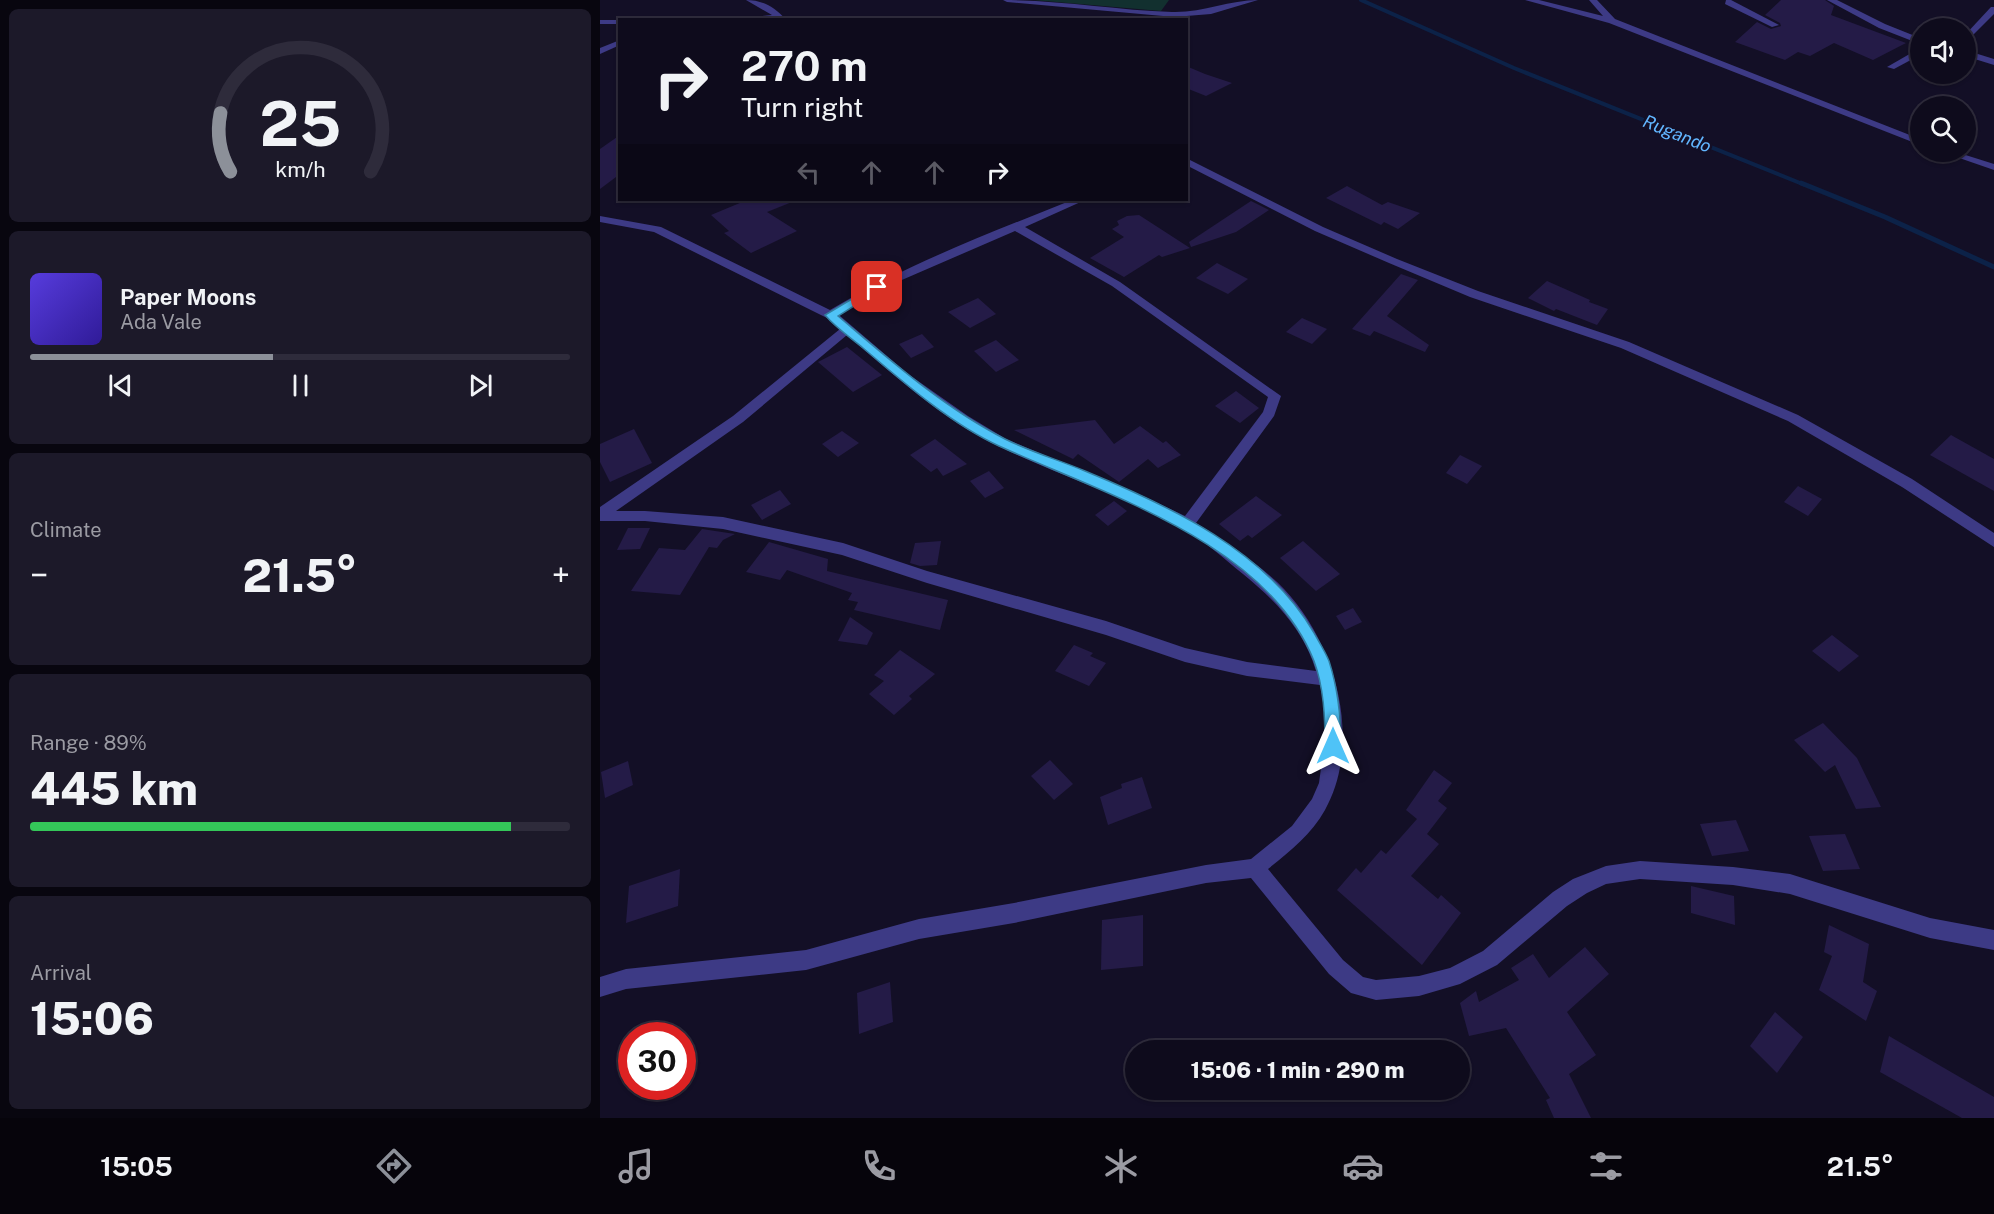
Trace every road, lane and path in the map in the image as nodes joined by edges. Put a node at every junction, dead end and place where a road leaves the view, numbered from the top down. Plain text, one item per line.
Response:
1 (750, 0) edge
2 (1007, 0) edge
3 (1254, 0) edge
4 (1529, 0) edge
5 (1593, 0) edge
6 (1747, 0) edge
7 (1831, 0) edge
8 (1726, 1) edge
9 (1994, 9) edge
10 (780, 18) edge
11 (1612, 21) junction
12 (600, 22) edge
13 (618, 22) edge
14 (1775, 26) dead end
15 (1976, 28) edge
16 (1910, 37) edge
17 (618, 43) edge
18 (600, 51) edge
19 (1976, 56) edge
20 (1910, 57) edge
21 (1994, 62) edge
22 (1891, 68) dead end
23 (1910, 138) edge
24 (1976, 161) edge
25 (1188, 162) edge
26 (1994, 167) edge
27 (1078, 201) edge
28 (600, 219) edge
29 (1015, 226) junction
30 (831, 315) junction
31 (846, 330) junction
32 (600, 515) edge
33 (1186, 524) junction
34 (1994, 541) edge
35 (1326, 679) junction
36 (1255, 868) junction
37 (1994, 940) edge
38 (600, 987) edge

1 - 10 street
2 - 3 street
4 - 11 street
5 - 11 street
6 - 8 street
7 - 16 street
8 - 14 street
9 - 15 street
11 - 23 street
12 - 13 street
17 - 18 street
19 - 21 street
20 - 22 street
24 - 26 street
25 - 34 street
27 - 29 street
28 - 30 street
29 - 30 street
29 - 33 street
30 - 31 street
31 - 32 street
31 - 33 street
32 - 35 street
33 - 35 street
35 - 36 street
36 - 37 street
36 - 38 street

